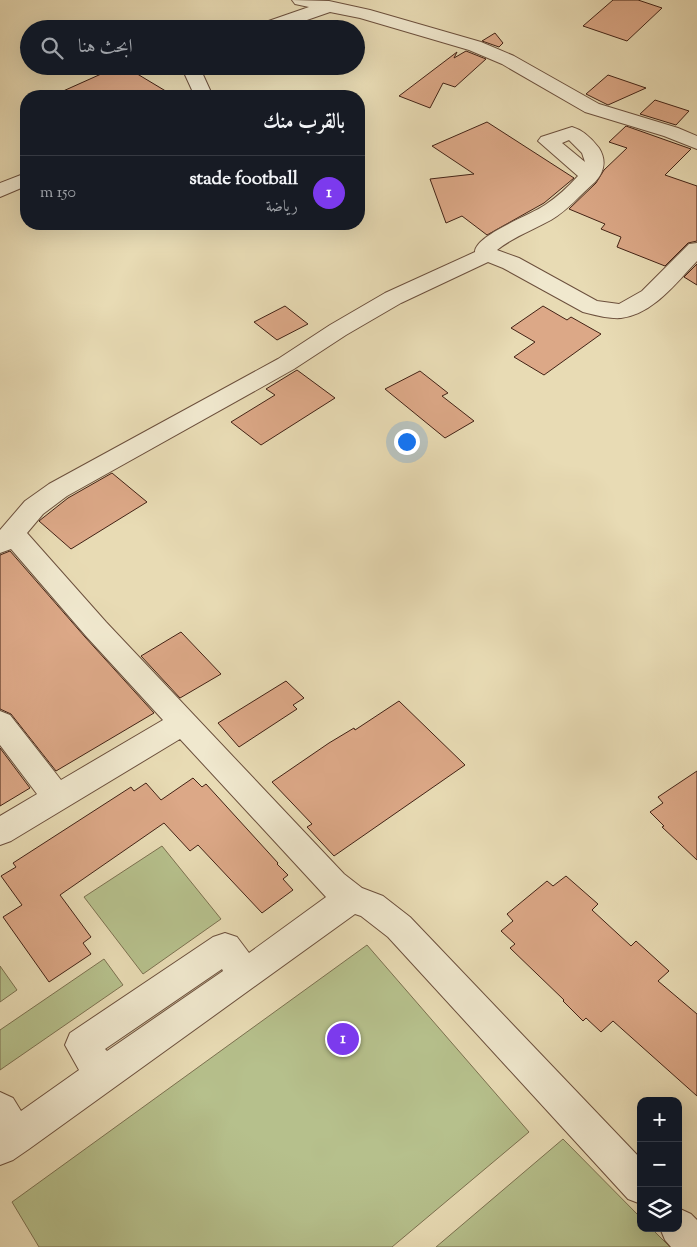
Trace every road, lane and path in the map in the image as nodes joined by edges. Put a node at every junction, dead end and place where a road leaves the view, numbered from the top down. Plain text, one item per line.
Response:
1 (301, 0) edge
2 (329, 6) junction
3 (289, 20) edge
4 (195, 75) edge
5 (201, 90) edge
6 (697, 143) edge
7 (590, 176) dead end
8 (20, 182) edge
9 (0, 191) edge
10 (697, 250) edge
11 (486, 255) junction
12 (7, 539) edge
13 (184, 722) junction
14 (0, 724) edge
15 (57, 797) junction
16 (0, 832) edge
17 (351, 898) junction
18 (5, 1131) edge
19 (637, 1182) edge
20 (682, 1231) edge
21 (697, 1247) edge

1 - 2 street
2 - 3 street
2 - 6 street
4 - 5 street
7 - 11 street
8 - 9 street
10 - 11 street
11 - 12 street
12 - 13 street
13 - 15 street
13 - 17 street
14 - 15 street
15 - 16 street
17 - 18 street
17 - 19 street
20 - 21 street

